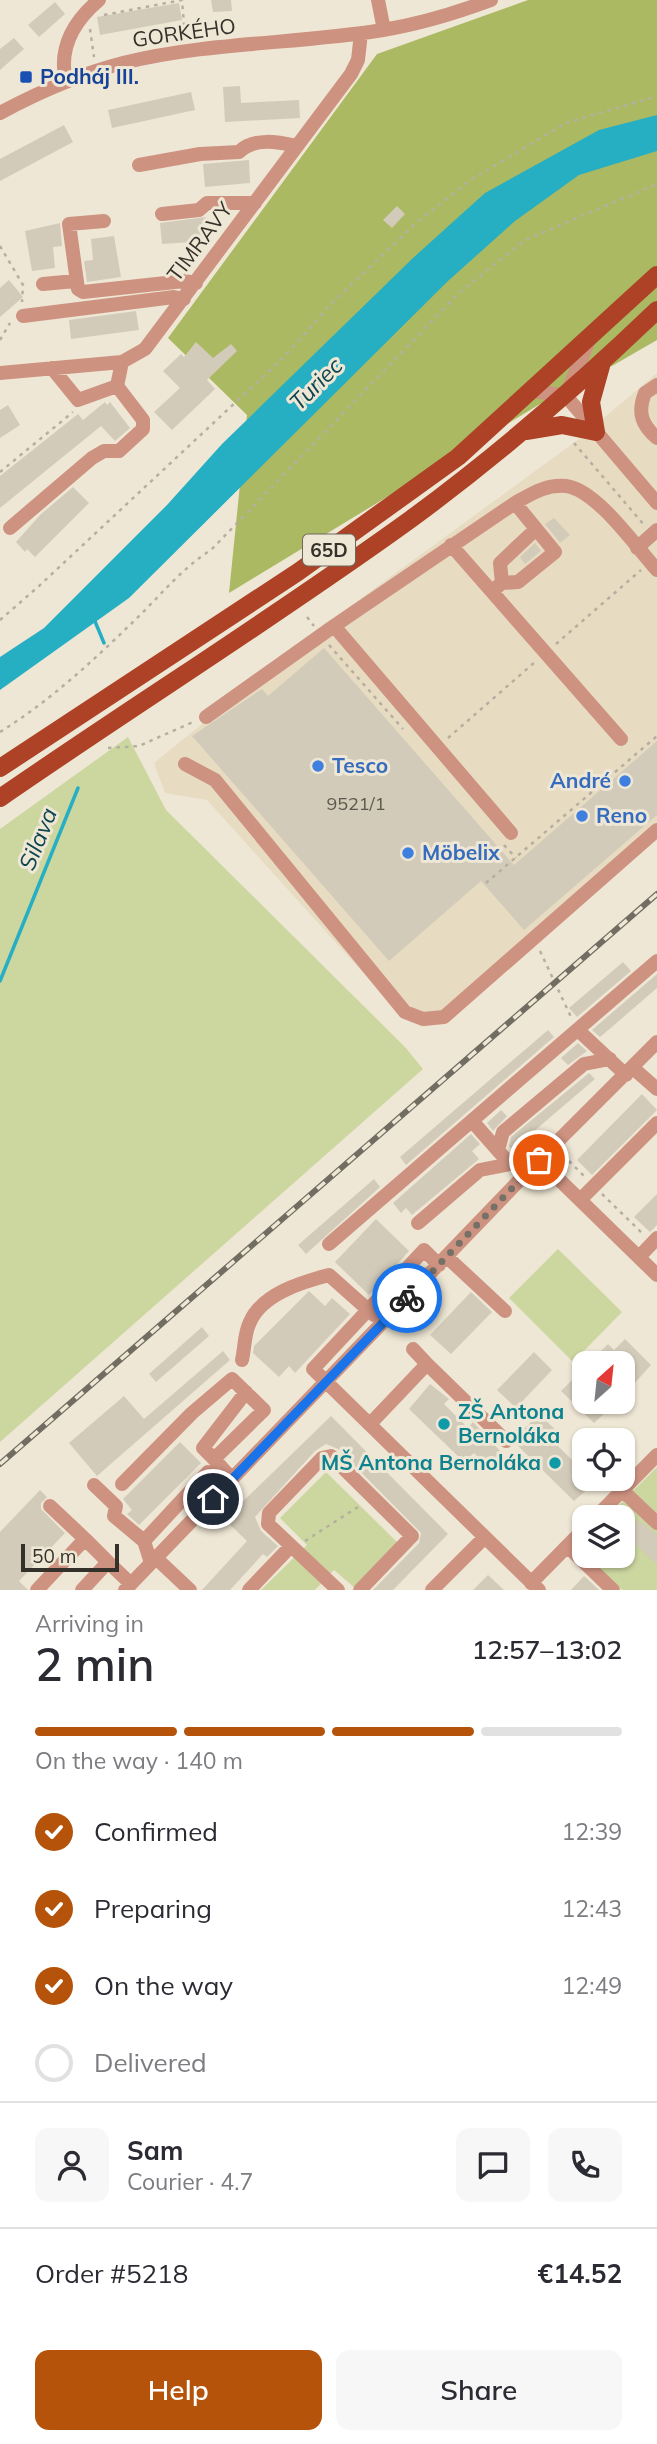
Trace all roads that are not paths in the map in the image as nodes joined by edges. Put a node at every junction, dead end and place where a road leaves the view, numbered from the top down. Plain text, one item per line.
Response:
1 (378, 0) edge
2 (491, 0) edge
3 (100, 8) edge
4 (384, 30) junction
5 (361, 33) junction
6 (66, 82) junction
7 (0, 113) edge
8 (297, 146) junction
9 (139, 165) dead end
10 (255, 203) junction
11 (162, 214) dead end
12 (104, 221) dead end
13 (657, 275) edge
14 (75, 281) junction
15 (196, 283) junction
16 (43, 284) dead end
17 (184, 299) junction
18 (657, 310) edge
19 (17, 316) road end
20 (589, 340) junction
21 (122, 362) junction
22 (602, 363) junction
23 (52, 368) junction
24 (0, 373) edge
25 (657, 385) edge
26 (117, 386) junction
27 (534, 391) junction
28 (566, 396) junction
29 (523, 431) junction
30 (596, 432) junction
31 (657, 438) edge
32 (515, 503) junction
33 (657, 503) edge
34 (10, 528) dead end
35 (655, 532) edge
36 (542, 537) junction
37 (451, 545) junction
38 (637, 548) junction
39 (657, 570) edge
40 (497, 587) junction
41 (334, 626) junction
42 (205, 717) road end
43 (621, 738) dead end
44 (185, 764) dead end
45 (0, 768) edge
46 (0, 798) edge
47 (657, 830) edge
48 (511, 833) dead end
49 (657, 961) edge
50 (579, 1031) junction
51 (657, 1042) edge
52 (610, 1059) junction
53 (629, 1071) junction
54 (657, 1089) edge
55 (473, 1122) junction
56 (657, 1122) edge
57 (498, 1150) junction
58 (539, 1160) junction
59 (510, 1164) junction
60 (524, 1176) junction
61 (580, 1200) junction
62 (418, 1223) dead end
63 (654, 1240) edge
64 (329, 1244) dead end
65 (639, 1257) junction
66 (443, 1261) junction
67 (657, 1275) edge
68 (369, 1310) junction
69 (505, 1311) dead end
70 (383, 1324) junction
71 (413, 1349) dead end
72 (242, 1360) dead end
73 (427, 1364) junction
74 (327, 1382) junction
75 (246, 1392) junction
76 (370, 1424) junction
77 (506, 1441) dead end
78 (657, 1455) edge
79 (211, 1466) junction
80 (635, 1477) edge
81 (232, 1479) junction
82 (122, 1484) dead end
83 (94, 1485) dead end
84 (621, 1491) edge
85 (623, 1491) edge
86 (608, 1505) edge
87 (50, 1506) dead end
88 (657, 1523) edge
89 (485, 1537) junction
90 (85, 1539) junction
91 (144, 1541) junction
92 (572, 1541) edge
93 (567, 1546) junction
94 (292, 1547) junction
95 (153, 1561) junction
96 (108, 1562) junction
97 (535, 1586) edge
98 (128, 1587) edge
99 (37, 1590) edge
100 (82, 1590) edge
101 (190, 1590) edge
102 (249, 1590) edge
103 (338, 1590) edge
104 (360, 1590) edge
105 (432, 1590) edge
106 (613, 1590) edge

1 - 4 street
2 - 4 street, GORKÉHO
3 - 6 street
4 - 5 street, GORKÉHO
5 - 6 street, GORKÉHO
5 - 8 street, TIMRAVY
6 - 7 street, GORKÉHO
8 - 9 street
8 - 10 street, TIMRAVY
10 - 11 street
10 - 15 street, TIMRAVY
12 - 14 street
13 - 20 main road, 65D
14 - 15 street
14 - 16 street
15 - 17 street, TIMRAVY
17 - 19 street
17 - 21 street, TIMRAVY
18 - 22 main road, 65D
20 - 27 main road, 65D
20 - 28 street
21 - 23 street
21 - 26 street
22 - 28 main road, 65D
22 - 30 main road
23 - 24 street
23 - 26 street
25 - 31 street
26 - 34 street
27 - 28 street
27 - 45 main road, 65D
28 - 29 main road, 65D
28 - 30 street
29 - 30 main road
29 - 46 main road, 65D
30 - 33 street
32 - 36 street
32 - 37 street
32 - 38 street
35 - 38 street
36 - 40 street
36 - 40 street
37 - 40 street
37 - 41 street
38 - 39 street
40 - 43 street
41 - 42 street
41 - 48 street
44 - 47 street
49 - 50 street
50 - 52 street
50 - 55 street
51 - 53 street
52 - 53 street
52 - 57 street
53 - 54 street
53 - 58 street
55 - 57 street
55 - 64 street
56 - 61 street
57 - 59 street
58 - 60 street
58 - 61 street
59 - 60 street
59 - 62 street
60 - 66 street
61 - 65 street
63 - 65 street
65 - 67 street
66 - 68 street
66 - 69 street
66 - 70 street
68 - 70 street
68 - 72 street
68 - 74 street
70 - 74 street
71 - 73 street
73 - 76 street
73 - 77 street
74 - 76 street
74 - 81 street
75 - 79 street
75 - 79 street
75 - 82 street
76 - 89 street
78 - 80 street
79 - 81 street
79 - 91 street
81 - 95 street
83 - 91 street
84 - 86 street
85 - 88 street
87 - 90 street
89 - 97 street
89 - 105 street
90 - 96 street
90 - 99 street
91 - 95 street
92 - 93 street
93 - 97 street
93 - 106 street
94 - 102 street
94 - 103 street
94 - 104 street
95 - 98 street
95 - 101 street
96 - 98 street
96 - 100 street

